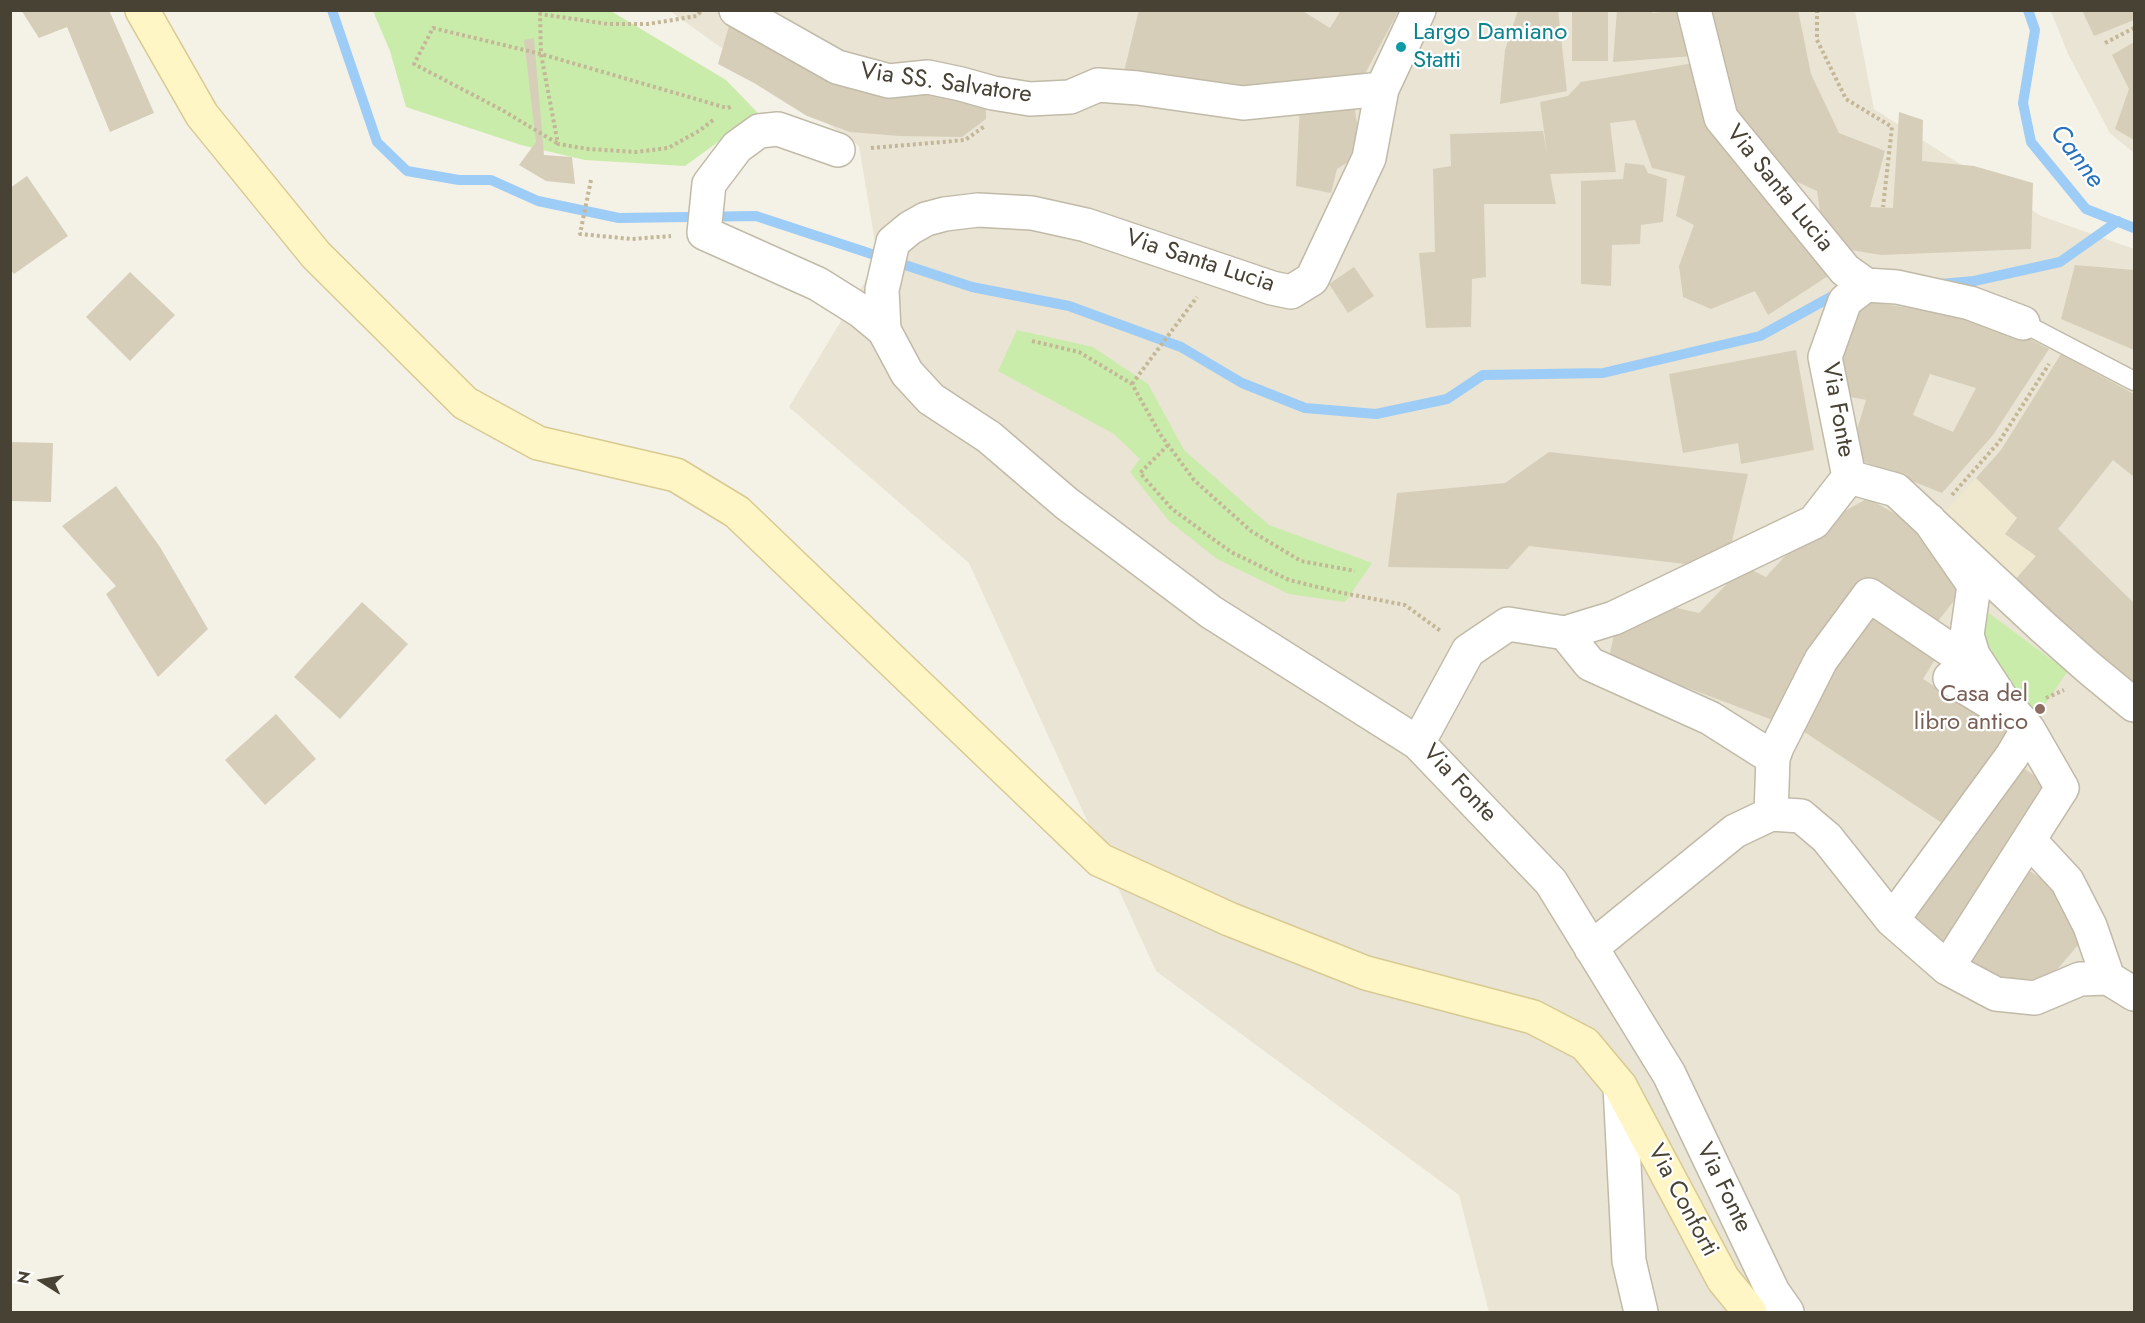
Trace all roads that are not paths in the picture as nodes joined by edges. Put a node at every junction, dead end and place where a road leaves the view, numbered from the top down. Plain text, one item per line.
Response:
1 (142, 10) edge
2 (736, 10) edge
3 (1419, 10) edge
4 (1694, 10) edge
5 (1382, 90) junction
6 (851, 148) road end
7 (1866, 285) junction
8 (2024, 323) joint
9 (884, 330) junction
10 (2134, 381) edge
11 (1849, 477) junction
12 (1929, 520) junction
13 (1565, 633) junction
14 (1984, 673) junction
15 (2078, 674) junction
16 (1950, 678) dead end
17 (2134, 705) edge
18 (2134, 721) edge
19 (2025, 725) junction
20 (1418, 743) junction
21 (1773, 758) junction
22 (1771, 814) junction
23 (2029, 840) junction
24 (1892, 920) junction
25 (1591, 948) junction
26 (1947, 968) junction
27 (2121, 986) edge
28 (1620, 1086) junction
29 (1641, 1312) edge
30 (1750, 1312) edge
31 (1787, 1312) edge

1 - 28 main road, Via Conforti
2 - 5 street, Via SS. Salvatore
3 - 5 street, Via Santa Lucia
4 - 7 street, Via Santa Lucia
5 - 9 street, Via Santa Lucia
6 - 9 street
7 - 8 street
7 - 11 street, Via Fonte
8 - 10 lane
9 - 20 street
11 - 12 street
11 - 13 street, Via Fonte
12 - 14 street
12 - 15 street
13 - 20 street, Via Fonte
13 - 21 street
14 - 19 street
14 - 21 street
15 - 17 street
15 - 18 street
16 - 19 street
19 - 23 street
19 - 24 street
20 - 25 street, Via Fonte
21 - 22 street
22 - 24 street
22 - 25 street
23 - 26 street
23 - 27 street
24 - 26 street
25 - 31 street, Via Fonte
26 - 27 street
28 - 29 street
28 - 30 main road, Via Conforti

